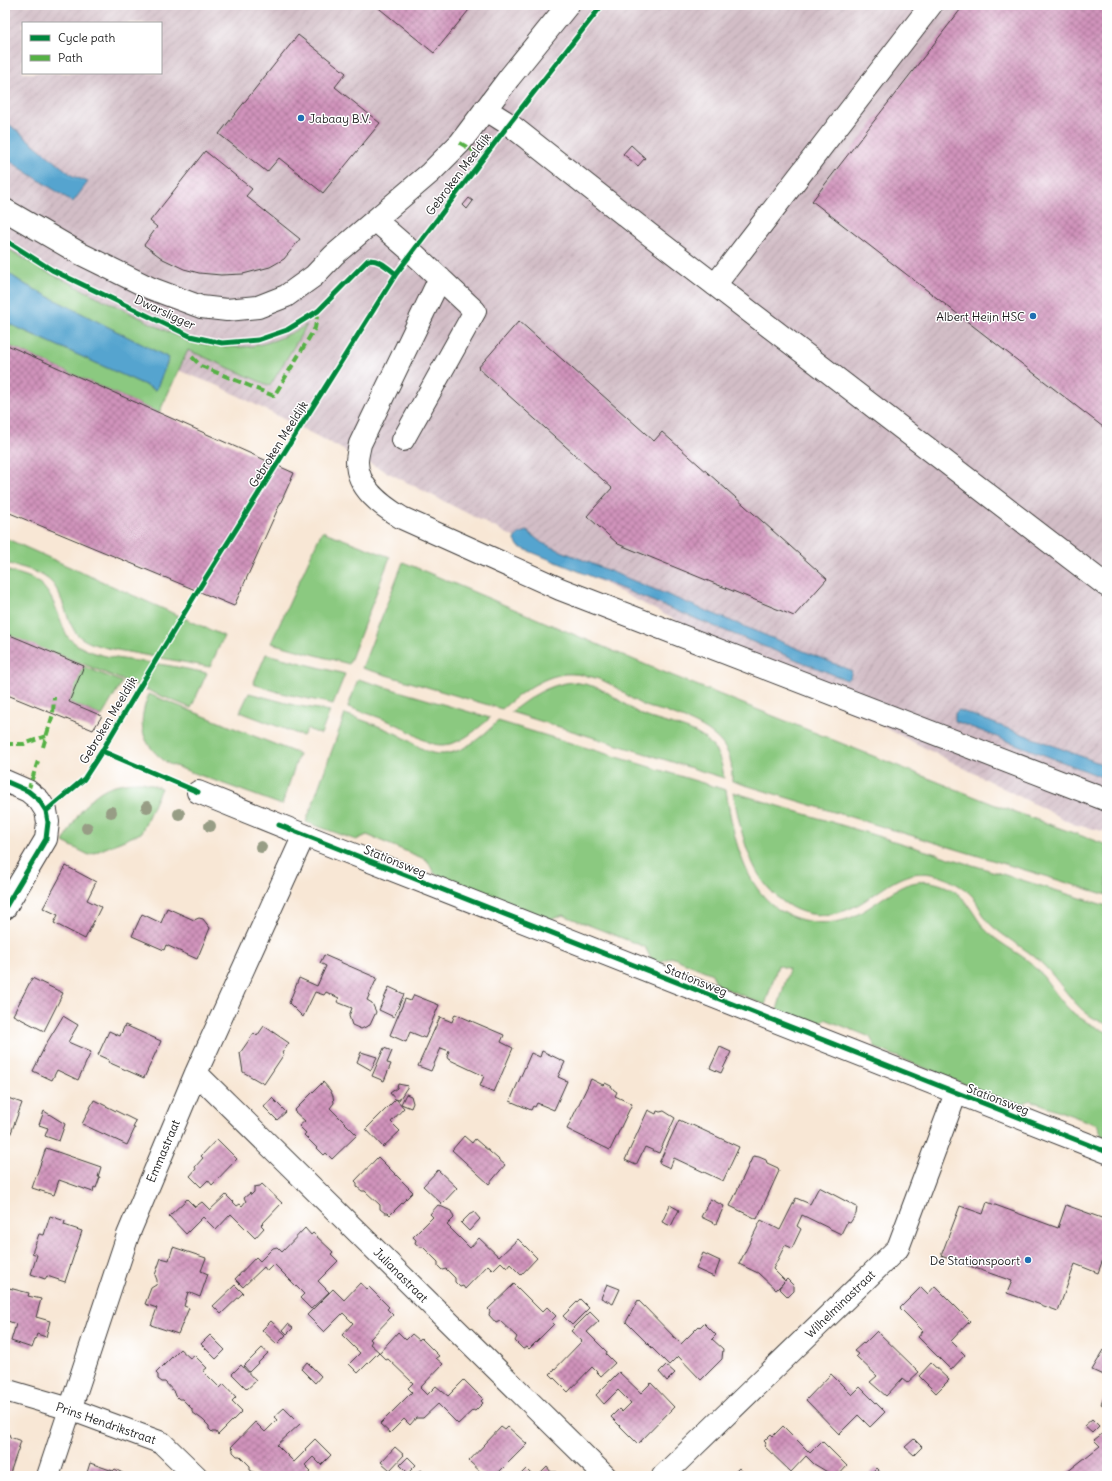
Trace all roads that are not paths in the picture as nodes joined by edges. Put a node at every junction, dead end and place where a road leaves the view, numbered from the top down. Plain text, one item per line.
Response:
1 (568, 5) edge
2 (931, 5) edge
3 (485, 109) junction
4 (5, 210) edge
5 (375, 220) junction
6 (334, 255) joint
7 (440, 278) junction
8 (715, 285) junction
9 (403, 440) dead end
10 (1107, 586) edge
11 (5, 781) edge
12 (198, 792) dead end
13 (1107, 800) edge
14 (304, 835) junction
15 (5, 908) edge
16 (196, 1073) junction
17 (956, 1093) junction
18 (1107, 1152) edge
19 (5, 1390) edge
20 (70, 1409) junction
21 (48, 1476) edge
22 (196, 1476) edge
23 (605, 1476) edge
24 (663, 1476) edge

1 - 3 street, Gebroken Meeldijk
2 - 8 street
3 - 5 street, Gebroken Meeldijk
3 - 8 street
4 - 6 street, Dwarsligger
5 - 6 street, Gebroken Meeldijk
5 - 7 street
7 - 9 street
7 - 13 street
8 - 10 street
11 - 15 street
12 - 14 street, Stationsweg
14 - 16 street, Emmastraat
14 - 17 street, Stationsweg
16 - 20 street, Emmastraat
16 - 23 street, Julianastraat
17 - 18 street, Stationsweg
17 - 24 street, Wilhelminastraat
19 - 20 street, Prins Hendrikstraat
20 - 21 street, Emmastraat
20 - 22 street, Prins Hendrikstraat

